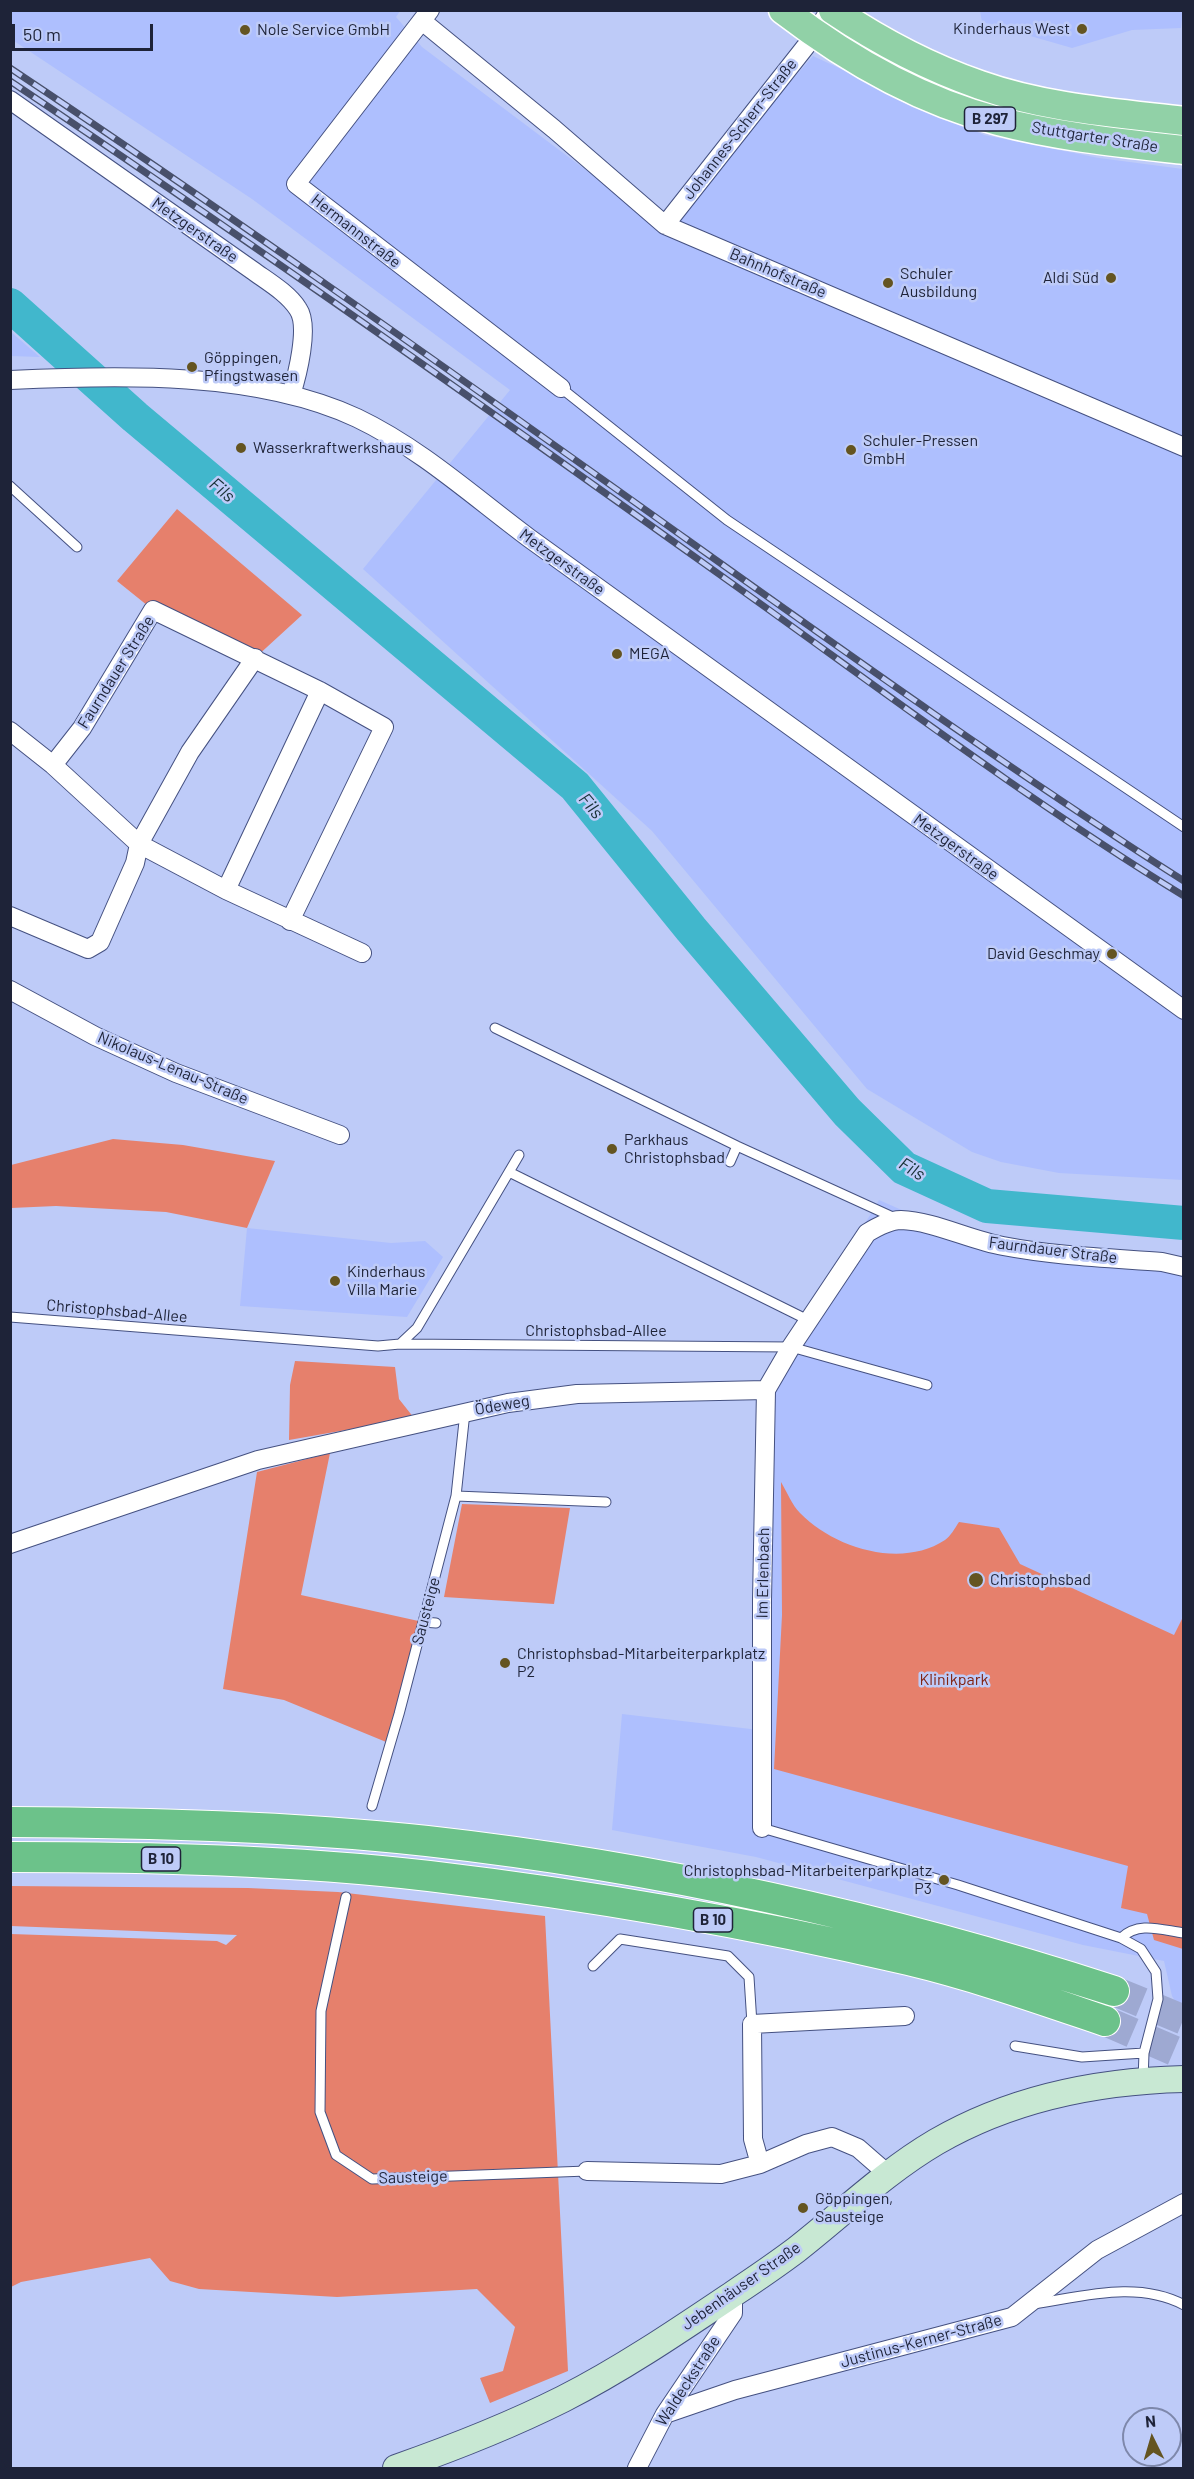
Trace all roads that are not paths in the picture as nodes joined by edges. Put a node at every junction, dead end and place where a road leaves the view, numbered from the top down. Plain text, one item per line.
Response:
1 (783, 10) edge
2 (832, 10) edge
3 (426, 16) edge
4 (814, 34) junction
5 (10, 100) edge
6 (1184, 121) edge
7 (1184, 150) edge
8 (665, 225) junction
9 (10, 380) edge
10 (561, 388) joint
11 (291, 395) junction
12 (1184, 447) edge
13 (10, 486) edge
14 (78, 547) dead end
15 (255, 658) junction
16 (320, 691) junction
17 (10, 731) edge
18 (53, 765) junction
19 (1184, 827) edge
20 (139, 844) junction
21 (226, 890) junction
22 (10, 916) edge
23 (290, 921) junction
24 (362, 953) dead end
25 (10, 990) edge
26 (1184, 1010) edge
27 (495, 1028) dead end
28 (340, 1135) dead end
29 (737, 1146) junction
30 (519, 1155) dead end
31 (730, 1162) dead end
32 (509, 1172) junction
33 (900, 1220) junction
34 (1184, 1267) edge
35 (10, 1317) edge
36 (810, 1321) junction
37 (400, 1344) junction
38 (791, 1347) junction
39 (927, 1385) dead end
40 (766, 1390) junction
41 (465, 1412) junction
42 (456, 1496) junction
43 (606, 1502) dead end
44 (10, 1544) edge
45 (423, 1622) junction
46 (436, 1623) dead end
47 (372, 1806) dead end
48 (10, 1822) edge
49 (762, 1828) joint
50 (10, 1857) edge
51 (346, 1897) dead end
52 (1184, 1933) edge
53 (1121, 1938) junction
54 (593, 1966) dead end
55 (1114, 1991) tunnel mouth
56 (905, 2016) dead end
57 (1105, 2021) tunnel mouth
58 (752, 2024) junction
59 (1015, 2046) dead end
60 (1144, 2053) junction
61 (1184, 2079) edge
62 (1143, 2080) junction
63 (760, 2164) junction
64 (586, 2171) joint
65 (889, 2175) junction
66 (1184, 2203) edge
67 (733, 2293) junction
68 (1027, 2305) junction
69 (1184, 2305) edge
70 (665, 2414) junction
71 (396, 2469) edge
72 (636, 2469) edge

1 - 4 main road, Stuttgarter Straße / B 297
2 - 4 street, Johannes-Scherr-Straße
2 - 6 main road, Stuttgarter Straße / B 297
3 - 8 street, Bahnhofstraße
3 - 10 street, Hermannstraße
4 - 7 main road, Stuttgarter Straße / B 297
4 - 8 street, Johannes-Scherr-Straße
5 - 11 street, Metzgerstraße
8 - 12 street, Bahnhofstraße
9 - 11 street
10 - 19 lane
11 - 26 street, Metzgerstraße
13 - 14 lane
15 - 16 street, Faurndauer Straße
15 - 18 street, Faurndauer Straße
15 - 20 street
16 - 21 street
16 - 23 street, Faurndauer Straße
17 - 18 street
18 - 20 street
20 - 21 street
20 - 22 street
21 - 23 street
23 - 24 street
25 - 28 street, Nikolaus-Lenau-Straße
27 - 29 lane
29 - 31 lane
29 - 33 lane
30 - 32 lane
32 - 36 lane
32 - 37 lane
33 - 34 street, Faurndauer Straße
33 - 36 street
35 - 37 lane, Christophsbad-Allee
36 - 38 street
37 - 38 lane, Christophsbad-Allee
38 - 39 lane, Christophsbad-Allee
38 - 40 street
40 - 41 street, Ödeweg
40 - 49 street, Im Erlenbach
41 - 42 lane, Sausteige
41 - 44 street, Ödeweg
42 - 43 lane
42 - 45 lane, Sausteige
45 - 46 lane
45 - 47 lane, Sausteige
48 - 55 highway, B 10
49 - 53 lane
50 - 57 highway, B 10
51 - 64 lane, Sausteige
52 - 53 lane
53 - 60 lane
54 - 58 lane
56 - 58 street
58 - 63 street
59 - 60 lane
60 - 62 lane
61 - 62 main road, Jebenhäuser Straße
62 - 65 main road, Jebenhäuser Straße
63 - 64 street, Sausteige
63 - 65 street, Sausteige
65 - 67 main road, Jebenhäuser Straße
66 - 68 street, Justinus-Kerner-Straße
67 - 70 street, Waldeckstraße
67 - 71 main road, Jebenhäuser Straße
68 - 69 lane
68 - 70 street, Justinus-Kerner-Straße
70 - 72 street, Waldeckstraße

